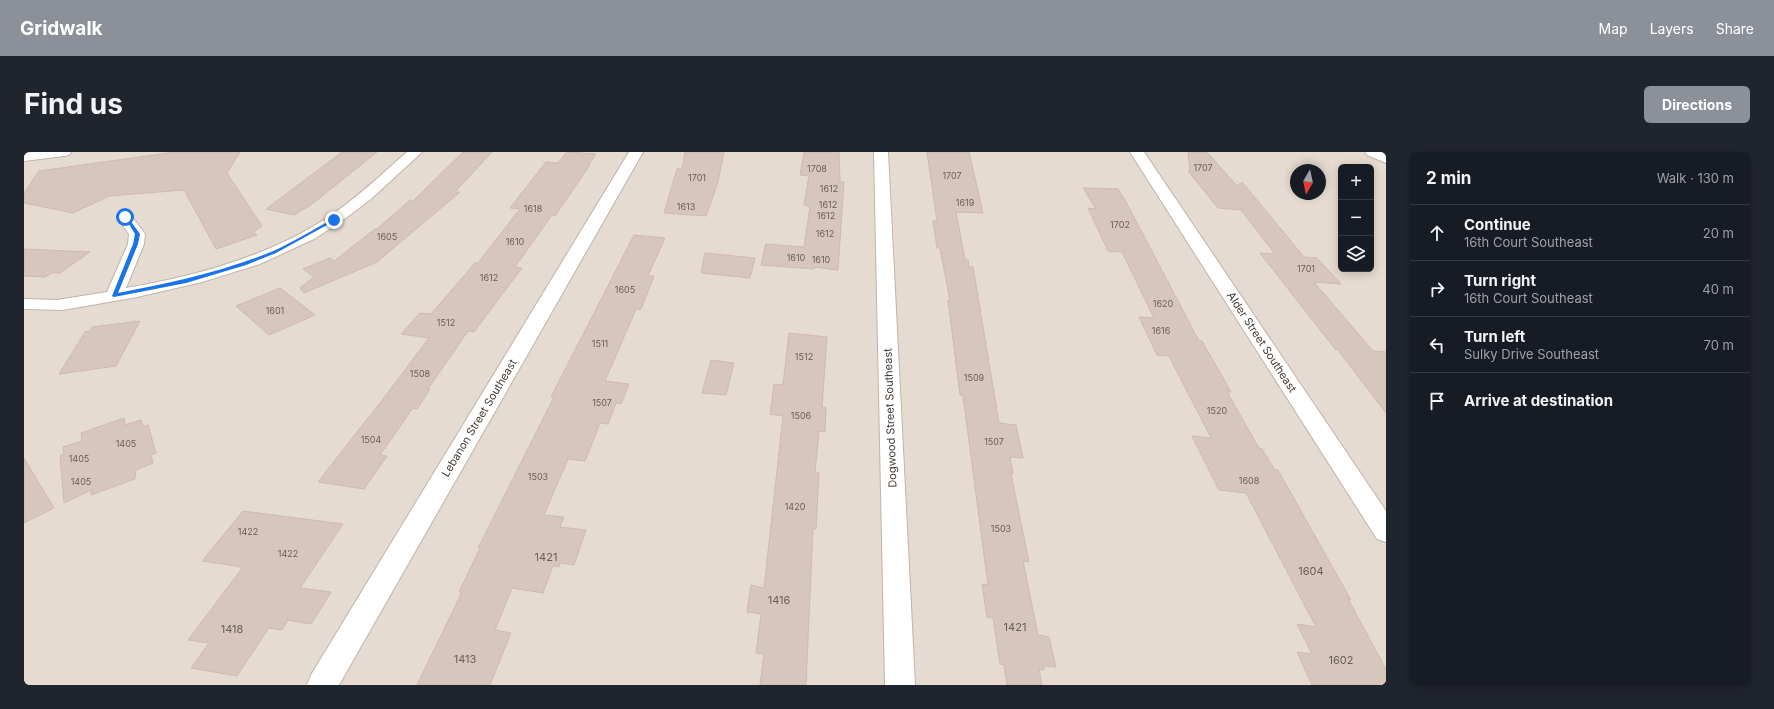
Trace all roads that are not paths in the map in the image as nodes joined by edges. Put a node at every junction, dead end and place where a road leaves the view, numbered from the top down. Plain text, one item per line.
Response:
1 (64, 152) edge
2 (415, 152) edge
3 (636, 152) edge
4 (881, 152) edge
5 (1137, 152) edge
6 (1372, 152) edge
7 (24, 157) edge
8 (1386, 159) edge
9 (125, 217) dead end
10 (114, 296) junction
11 (28, 304) edge
12 (1386, 532) edge
13 (322, 685) edge
14 (900, 685) edge

1 - 7 street
2 - 10 street
3 - 13 street, Lebanon Street Southeast
4 - 14 street, Dogwood Street Southeast
5 - 12 street, Alder Street Southeast
6 - 8 street
9 - 10 street
10 - 11 street

